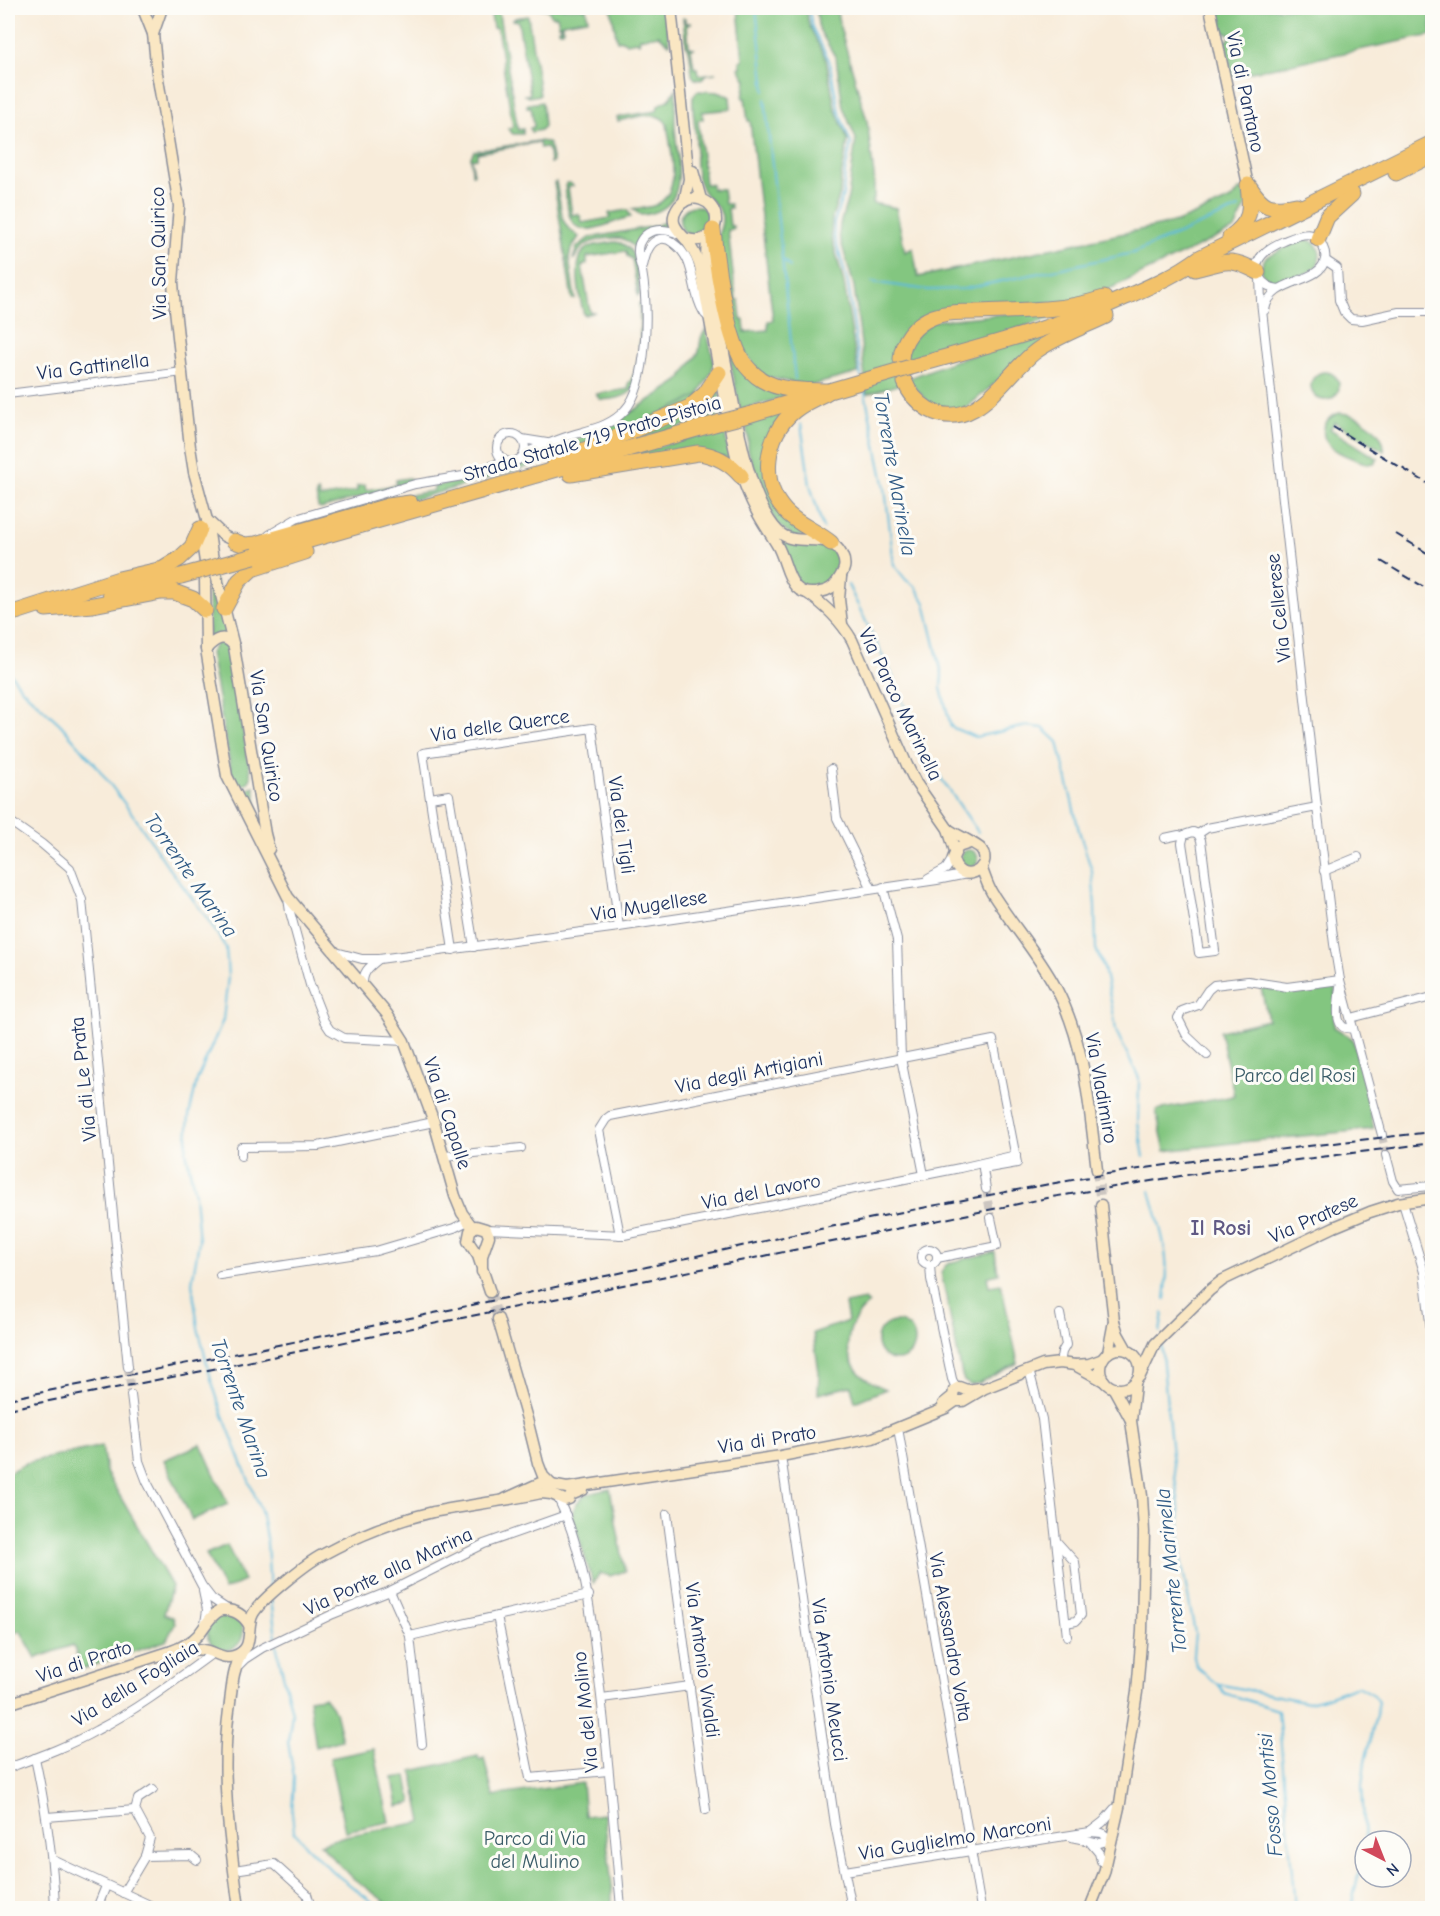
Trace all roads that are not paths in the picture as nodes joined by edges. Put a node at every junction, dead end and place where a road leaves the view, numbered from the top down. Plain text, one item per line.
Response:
1 (142, 8) edge
2 (161, 8) edge
3 (671, 8) edge
4 (678, 8) edge
5 (1210, 8) edge
6 (153, 34) junction
7 (1432, 143) edge
8 (1432, 155) edge
9 (1248, 185) junction
10 (1352, 194) junction
11 (701, 199) junction
12 (684, 202) junction
13 (1311, 203) junction
14 (710, 233) junction
15 (682, 236) junction
16 (1318, 239) junction
17 (1325, 260) junction
18 (1197, 264) junction
19 (642, 272) junction
20 (1259, 275) junction
21 (1159, 282) junction
22 (1279, 289) junction
23 (1432, 312) edge
24 (709, 318) junction
25 (1263, 320) junction
26 (906, 369) junction
27 (183, 372) junction
28 (719, 373) junction
29 (829, 391) junction
30 (8, 394) edge
31 (733, 419) junction
32 (522, 439) junction
33 (549, 443) junction
34 (497, 448) junction
35 (525, 453) junction
36 (507, 462) junction
37 (484, 470) junction
38 (741, 476) junction
39 (506, 484) junction
40 (464, 496) junction
41 (204, 524) junction
42 (234, 541) junction
43 (831, 543) junction
44 (209, 561) dead end
45 (841, 576) junction
46 (807, 593) junction
47 (224, 609) junction
48 (205, 610) junction
49 (12, 613) edge
50 (842, 624) junction
51 (234, 646) junction
52 (206, 649) junction
53 (592, 728) joint
54 (831, 769) dead end
55 (255, 777) junction
56 (233, 787) junction
57 (430, 798) junction
58 (1317, 807) junction
59 (8, 820) edge
60 (948, 829) junction
61 (1198, 834) junction
62 (1183, 837) junction
63 (1165, 838) dead end
64 (970, 843) junction
65 (1201, 845) junction
66 (1184, 848) junction
67 (954, 855) junction
68 (1358, 857) dead end
69 (274, 867) junction
70 (981, 867) junction
71 (1324, 871) junction
72 (968, 874) junction
73 (924, 882) junction
74 (883, 887) junction
75 (872, 889) junction
76 (991, 891) junction
77 (288, 897) junction
78 (1209, 903) junction
79 (1192, 905) junction
80 (619, 927) junction
81 (474, 947) junction
82 (332, 950) junction
83 (453, 950) junction
84 (362, 959) junction
85 (379, 959) junction
86 (367, 968) junction
87 (351, 973) junction
88 (1341, 980) junction
89 (363, 987) junction
90 (1432, 997) edge
91 (1351, 1018) junction
92 (1353, 1028) junction
93 (404, 1041) junction
94 (1207, 1055) dead end
95 (901, 1058) junction
96 (434, 1122) junction
97 (1382, 1135) tunnel mouth
98 (521, 1148) dead end
99 (1016, 1155) junction
100 (1386, 1155) tunnel mouth
101 (241, 1156) dead end
102 (445, 1156) junction
103 (1097, 1170) tunnel mouth
104 (924, 1175) junction
105 (986, 1189) tunnel mouth
106 (1432, 1192) edge
107 (1432, 1198) edge
108 (1400, 1203) junction
109 (1101, 1205) tunnel mouth
110 (991, 1218) tunnel mouth
111 (470, 1224) junction
112 (620, 1235) junction
113 (487, 1238) junction
114 (472, 1245) junction
115 (937, 1258) junction
116 (930, 1265) junction
117 (482, 1272) junction
118 (220, 1275) dead end
119 (490, 1292) tunnel mouth
120 (1060, 1314) dead end
121 (498, 1318) tunnel mouth
122 (1114, 1321) junction
123 (1158, 1340) junction
124 (1432, 1340) edge
125 (1128, 1351) junction
126 (1106, 1356) junction
127 (1060, 1363) junction
128 (1075, 1365) junction
129 (128, 1367) tunnel mouth
130 (1029, 1370) junction
131 (1137, 1380) junction
132 (1104, 1381) junction
133 (1114, 1389) junction
134 (131, 1395) tunnel mouth
135 (960, 1395) junction
136 (1131, 1421) junction
137 (898, 1428) junction
138 (781, 1456) junction
139 (538, 1463) junction
140 (551, 1484) junction
141 (539, 1489) junction
142 (566, 1495) junction
143 (667, 1514) dead end
144 (566, 1515) junction
145 (1055, 1538) junction
146 (1068, 1555) junction
147 (1058, 1561) junction
148 (202, 1586) junction
149 (390, 1591) junction
150 (589, 1595) junction
151 (263, 1602) junction
152 (231, 1610) junction
153 (497, 1616) junction
154 (1066, 1623) junction
155 (249, 1625) junction
156 (204, 1626) junction
157 (410, 1636) junction
158 (1067, 1636) dead end
159 (172, 1651) junction
160 (242, 1652) junction
161 (215, 1653) junction
162 (232, 1677) junction
163 (690, 1686) junction
164 (602, 1698) junction
165 (8, 1704) edge
166 (422, 1744) dead end
167 (35, 1758) junction
168 (8, 1768) edge
169 (609, 1771) junction
170 (1123, 1780) junction
171 (153, 1789) dead end
172 (1114, 1809) junction
173 (135, 1810) junction
174 (706, 1810) dead end
175 (47, 1817) junction
176 (1090, 1837) junction
177 (1108, 1840) junction
178 (972, 1852) junction
179 (145, 1856) junction
180 (53, 1860) junction
181 (197, 1860) dead end
182 (1101, 1861) junction
183 (234, 1869) junction
184 (845, 1871) junction
185 (106, 1886) junction
186 (123, 1893) junction
187 (1092, 1904) edge
188 (56, 1908) edge
189 (97, 1908) edge
190 (156, 1908) edge
191 (239, 1908) edge
192 (311, 1908) edge
193 (621, 1908) edge
194 (852, 1908) edge
195 (981, 1908) edge

1 - 2 main road, Via San Quirico
1 - 6 main road, Via San Quirico
2 - 6 main road, Via San Quirico
3 - 12 main road
4 - 11 main road
5 - 9 main road, Via di Pantano
6 - 27 main road, Via San Quirico
7 - 13 highway, Strada Statale 719 Prato-Pistoia
8 - 10 highway, Strada Statale 719 Prato-Pistoia
9 - 13 highway
9 - 18 highway
10 - 16 highway
10 - 18 highway, Strada Statale 719 Prato-Pistoia
11 - 12 main road
11 - 14 main road
12 - 15 main road
13 - 18 highway, Strada Statale 719 Prato-Pistoia
14 - 15 main road
14 - 29 highway
14 - 31 main road
15 - 19 street
15 - 24 main road
16 - 17 street
16 - 20 street
17 - 22 street
17 - 23 street
18 - 20 highway
18 - 21 highway, Strada Statale 719 Prato-Pistoia
19 - 24 street
19 - 33 street
20 - 22 street
20 - 25 street
21 - 26 highway, Strada Statale 719 Prato-Pistoia
21 - 26 highway
21 - 26 highway
22 - 25 street
24 - 28 main road
25 - 58 street, Via Cellerese
26 - 29 highway, Strada Statale 719 Prato-Pistoia, bridge
27 - 30 street, Via Gattinella
27 - 41 main road, Via San Quirico
28 - 31 main road
28 - 39 highway
29 - 31 highway, Strada Statale 719 Prato-Pistoia
29 - 43 highway
31 - 38 main road
31 - 39 highway, Strada Statale 719 Prato-Pistoia
31 - 43 main road
32 - 33 street
32 - 34 street
32 - 35 street
33 - 35 street
34 - 36 street
34 - 37 street
35 - 36 street
36 - 37 street
37 - 42 street
38 - 39 highway
38 - 46 main road
39 - 40 highway, Strada Statale 719 Prato-Pistoia
40 - 42 highway
40 - 47 highway
40 - 49 highway, Strada Statale 719 Prato-Pistoia, bridge
41 - 42 main road
41 - 44 main road, Via San Quirico
41 - 49 highway
43 - 45 main road
45 - 46 main road
45 - 50 main road
46 - 50 main road
47 - 48 main road, Via San Quirico
47 - 51 main road, Via San Quirico
48 - 49 highway
48 - 52 main road, Via San Quirico
50 - 60 main road, Via Parco Marinella
51 - 52 main road
51 - 55 main road, Via San Quirico
52 - 56 main road, Via San Quirico
53 - 57 street, Via delle Querce
53 - 80 street, Via dei Tigli
54 - 75 street
55 - 56 main road
55 - 69 main road, Via San Quirico
56 - 69 main road, Via San Quirico
57 - 81 street
57 - 83 street, Via delle Querce
58 - 61 street
58 - 71 street, Via Cellerese
59 - 129 street, Via di Le Prata
60 - 64 main road, Via Parco Marinella
60 - 67 main road, Via Parco Marinella
61 - 62 street
61 - 65 street
62 - 63 street
62 - 66 street
64 - 67 main road
64 - 70 main road
65 - 66 street
65 - 78 street
66 - 79 street
67 - 72 main road
67 - 73 street, Via Mugellese
68 - 71 street
69 - 77 main road, Via San Quirico
70 - 72 main road
70 - 76 main road, Via Vladimiro
71 - 88 street, Via Cellerese
72 - 73 street, Via Mugellese
72 - 76 main road, Via Vladimiro
73 - 74 street, Via Mugellese
74 - 75 street, Via Mugellese
74 - 95 street
75 - 80 street, Via Mugellese
76 - 103 main road, Via Vladimiro
77 - 82 main road, Via San Quirico
77 - 93 street, Via di Capalle
78 - 79 street
78 - 79 street
80 - 81 street, Via Mugellese
81 - 83 street, Via Mugellese
82 - 84 street, Via Mugellese
82 - 87 main road, Via San Quirico
83 - 85 street, Via Mugellese
84 - 85 street, Via Mugellese
84 - 87 street
85 - 86 street, Via Mugellese
86 - 87 street, Via Mugellese
86 - 89 street
87 - 89 main road, Via San Quirico
88 - 91 street, Via Cellerese
88 - 92 street, Via Cellerese
88 - 94 street
89 - 93 main road, Via San Quirico
90 - 91 street
91 - 92 street, Via Cellerese
92 - 97 street, Via Cellerese
93 - 96 main road, Via di Capalle
95 - 99 street, Via degli Artigiani
95 - 104 street
95 - 112 street, Via degli Artigiani
96 - 101 street
96 - 102 main road, Via di Capalle
98 - 102 street
99 - 104 street, Via del Lavoro
99 - 105 street
100 - 106 street
102 - 111 main road, Via di Capalle
104 - 112 street, Via del Lavoro
107 - 108 main road, Via Pratese
108 - 123 main road, Via Pratese
108 - 124 street
109 - 122 main road
110 - 115 street
111 - 113 main road
111 - 114 main road, Via di Capalle
111 - 118 street
112 - 113 street, Via del Lavoro
113 - 114 main road
113 - 117 main road
114 - 117 main road, Via di Capalle
115 - 116 street
115 - 116 street
116 - 135 street
117 - 119 main road, Via di Capalle
120 - 127 street
121 - 139 main road
122 - 125 main road
122 - 126 main road
123 - 125 main road, Via di Prato
123 - 131 main road
125 - 126 main road, Via di Prato
125 - 131 main road
126 - 128 main road, Via di Prato
126 - 132 main road
127 - 128 main road, Via di Prato
127 - 130 main road, Via di Prato
128 - 132 main road, Via di Prato
130 - 135 main road, Via di Prato
130 - 145 street
131 - 133 main road
131 - 136 main road
132 - 133 main road, Via di Prato
133 - 136 main road
134 - 148 street
135 - 137 main road, Via di Prato
136 - 170 main road
137 - 138 main road, Via di Prato
137 - 178 street, Via Alessandro Volta
138 - 142 main road, Via di Prato
138 - 184 street, Via Antonio Meucci
139 - 140 main road
139 - 141 main road
140 - 141 main road, Via di Prato
140 - 142 main road, Via di Prato
141 - 142 main road, Via di Prato
141 - 151 main road, Via di Prato
142 - 144 street, Via del Molino
143 - 163 street, Via Antonio Vivaldi
144 - 149 street, Via Ponte alla Marina
144 - 150 street, Via del Molino
145 - 146 street
145 - 147 street
146 - 147 street
146 - 154 street
147 - 154 street
148 - 152 street
148 - 156 street
149 - 157 street
149 - 162 street, Via Ponte alla Marina
150 - 153 street
150 - 164 street, Via del Molino
151 - 152 main road, Via di Prato
151 - 155 main road, Via di Prato
152 - 155 main road
152 - 156 main road, Via di Prato
153 - 157 street
153 - 169 street
154 - 158 street
155 - 160 main road, Via di Prato
156 - 159 main road, Via di Prato
156 - 161 main road
157 - 166 street
159 - 161 main road, Via di Prato
159 - 165 main road, Via di Prato
160 - 161 main road, Via di Prato
160 - 162 main road
161 - 162 main road
161 - 167 street, Via della Fogliaia
162 - 183 main road
163 - 164 street
163 - 174 street, Via Antonio Vivaldi
164 - 169 street, Via del Molino
167 - 168 street, Via della Fogliaia
167 - 175 street
169 - 193 street, Via del Molino
170 - 172 main road
170 - 177 main road
171 - 173 street
172 - 176 street
172 - 177 main road
173 - 175 street
173 - 179 street
175 - 180 street
176 - 177 street, Via Guglielmo Marconi
176 - 178 street, Via Guglielmo Marconi
176 - 182 street
177 - 182 main road
177 - 187 main road
178 - 184 street, Via Guglielmo Marconi
178 - 195 street, Via Alessandro Volta
179 - 181 street
179 - 186 street
180 - 185 street
180 - 188 street
182 - 187 main road
183 - 191 main road
183 - 192 street
184 - 194 street, Via Antonio Meucci
185 - 186 street
185 - 189 street
186 - 190 street

